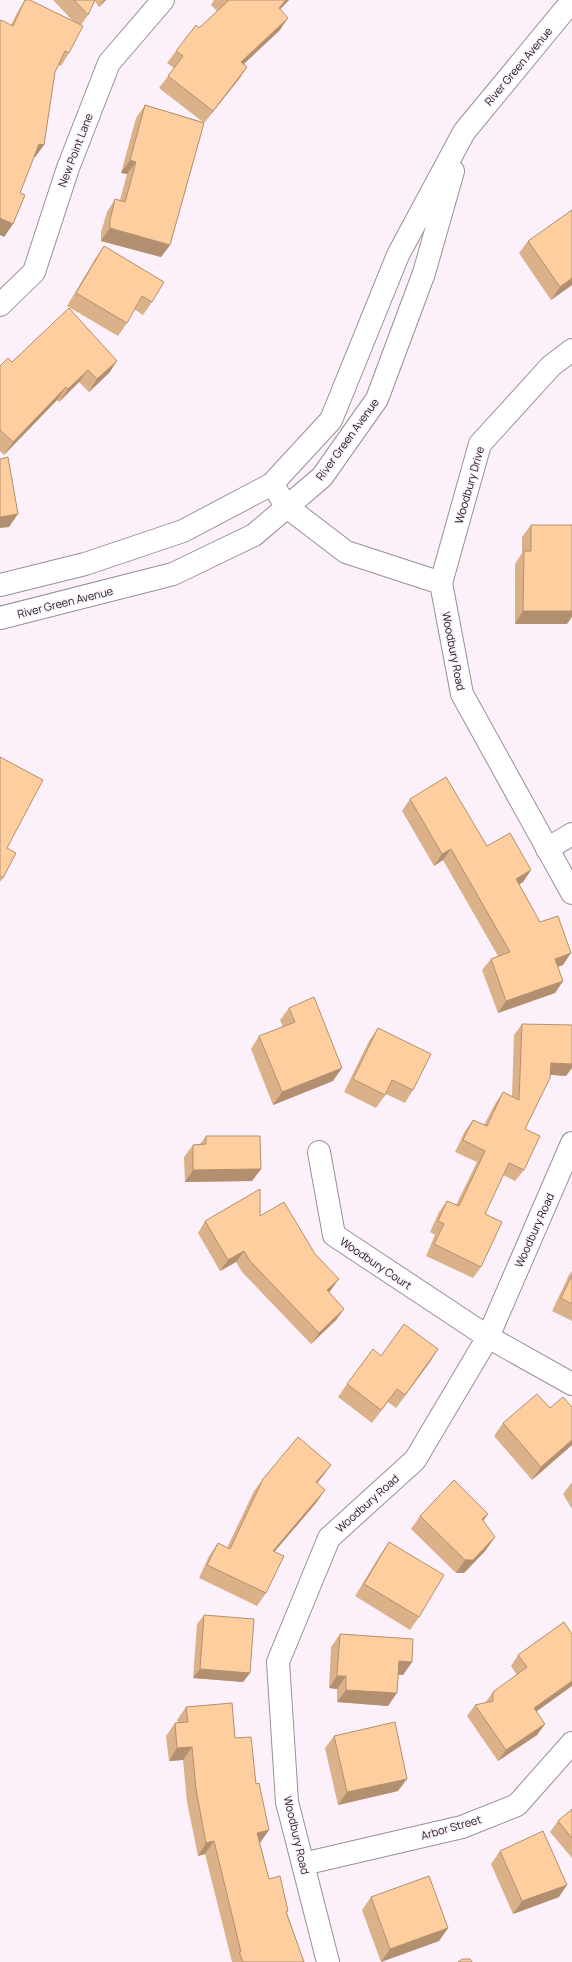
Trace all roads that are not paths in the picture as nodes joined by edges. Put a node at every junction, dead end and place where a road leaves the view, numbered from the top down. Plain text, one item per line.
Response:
1 (163, 0) edge
2 (572, 1) edge
3 (464, 132) junction
4 (0, 305) edge
5 (572, 350) edge
6 (272, 484) junction
7 (287, 507) junction
8 (441, 583) junction
9 (0, 585) edge
10 (0, 618) edge
11 (572, 834) edge
12 (547, 849) junction
13 (572, 893) edge
14 (572, 1143) edge
15 (319, 1152) dead end
16 (488, 1337) junction
17 (572, 1384) edge
18 (572, 1743) edge
19 (303, 1864) junction
20 (328, 1962) edge

1 - 4 street, New Point Lane
2 - 3 street, River Green Avenue
3 - 6 street, River Green Avenue
3 - 7 street, River Green Avenue
5 - 8 street, Woodbury Drive
6 - 7 street
6 - 9 street, River Green Avenue
7 - 8 street
7 - 10 street, River Green Avenue
8 - 12 street, Woodbury Road
11 - 12 street
12 - 13 street, Woodbury Road
14 - 16 street, Woodbury Road
15 - 16 street, Woodbury Court
16 - 17 street, Woodbury Court
16 - 19 street, Woodbury Road
18 - 19 street, Arbor Street
19 - 20 street, Woodbury Road

